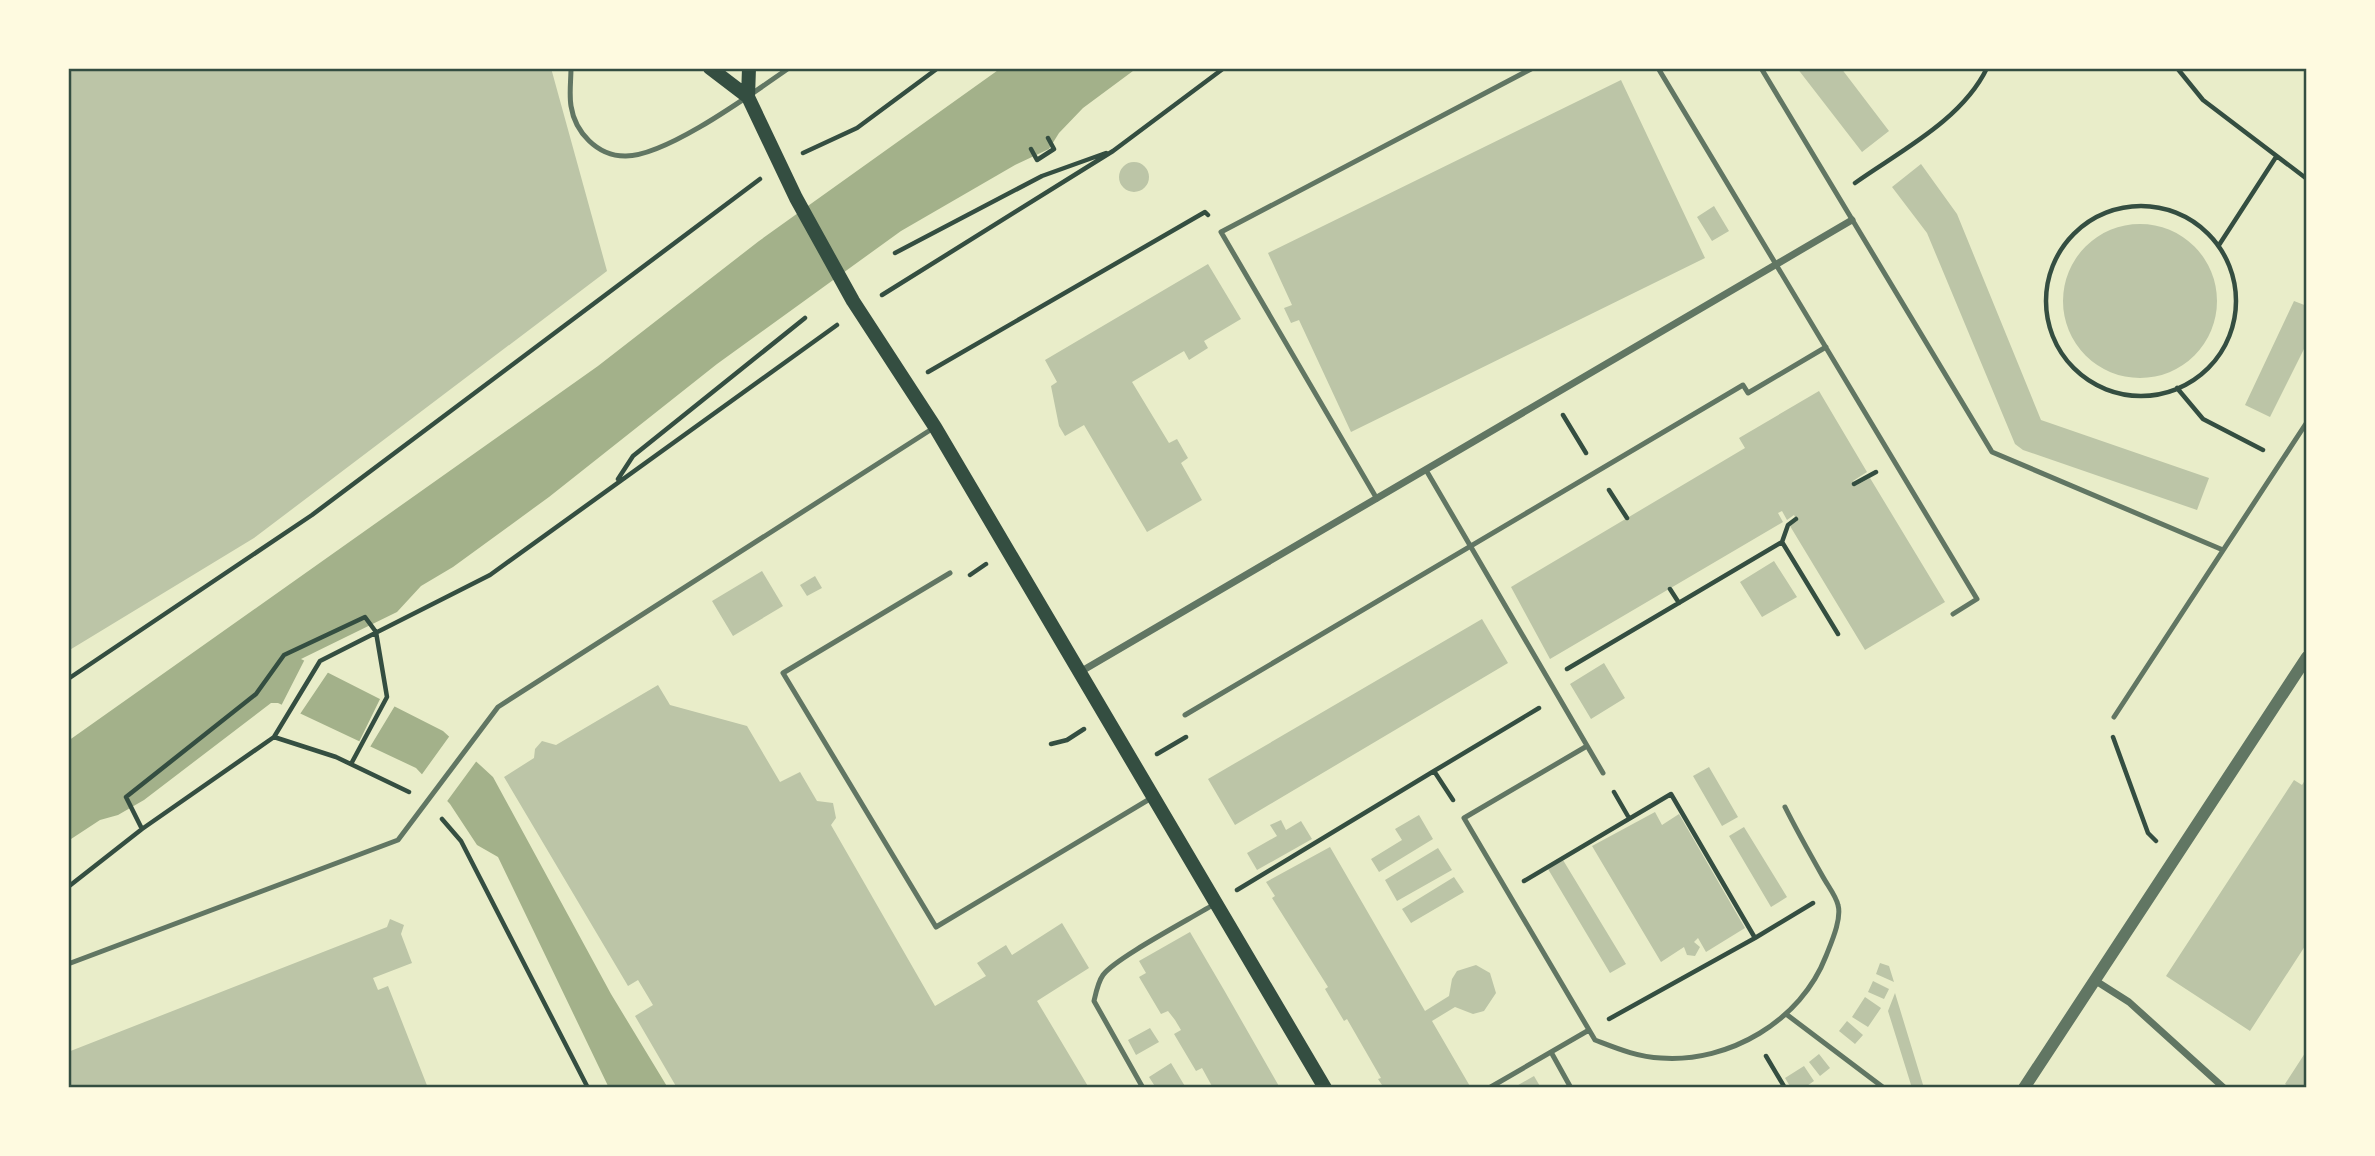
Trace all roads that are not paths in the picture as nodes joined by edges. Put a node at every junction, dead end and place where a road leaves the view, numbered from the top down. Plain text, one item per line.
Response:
1 (571, 68) edge
2 (710, 68) edge
3 (749, 68) edge
4 (789, 68) edge
5 (1533, 68) edge
6 (1658, 68) edge
7 (1761, 68) edge
8 (748, 97) junction
9 (1852, 220) junction
10 (1777, 265) junction
11 (1826, 347) junction
12 (2307, 422) edge
13 (935, 427) junction
14 (1426, 470) junction
15 (1377, 499) junction
16 (1470, 546) junction
17 (2223, 550) junction
18 (950, 573) road end
19 (1953, 614) dead end
20 (2307, 657) edge
21 (1079, 672) junction
22 (1185, 715) road end
23 (2114, 717) road end
24 (1587, 746) junction
25 (1603, 773) road end
26 (1153, 797) junction
27 (1784, 807) dead end
28 (1216, 903) junction
29 (68, 964) edge
30 (2096, 981) junction
31 (1786, 1014) junction
32 (1589, 1030) junction
33 (1551, 1052) junction
34 (1143, 1088) edge
35 (1325, 1088) edge
36 (1489, 1088) edge
37 (1571, 1088) edge
38 (1884, 1088) edge
39 (2024, 1088) edge
40 (2224, 1088) edge

1 - 8 lane
2 - 8 main road
3 - 8 main road
4 - 8 lane
5 - 15 lane
6 - 10 lane
7 - 9 lane
8 - 13 main road
9 - 10 street
9 - 17 lane
10 - 11 lane
10 - 14 street
11 - 16 lane
11 - 19 lane
12 - 17 lane
13 - 21 main road
13 - 29 lane
14 - 15 street
14 - 16 lane
15 - 21 street
16 - 22 lane
16 - 24 lane
17 - 23 lane
18 - 26 lane
20 - 30 street
21 - 26 main road
24 - 25 lane
24 - 32 lane
26 - 28 main road
27 - 31 lane
28 - 34 lane
28 - 35 main road
30 - 39 street
30 - 40 street
31 - 32 lane
31 - 38 lane
32 - 33 lane
33 - 36 lane
33 - 37 lane

